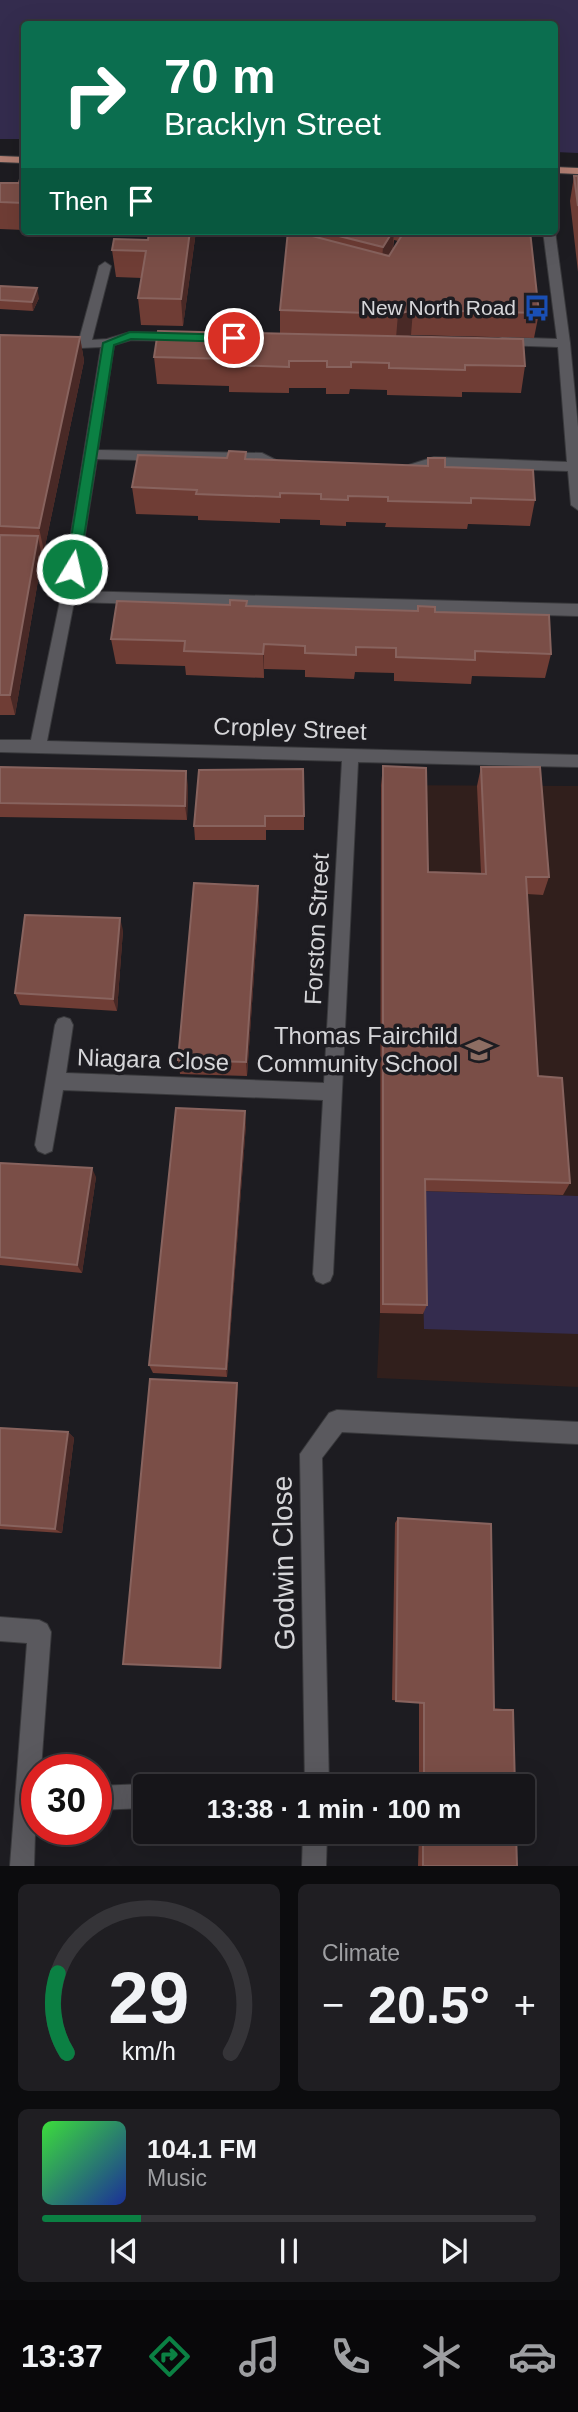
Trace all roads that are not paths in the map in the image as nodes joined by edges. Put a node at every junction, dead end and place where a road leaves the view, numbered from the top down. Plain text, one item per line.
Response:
1 (0, 159) edge
2 (21, 160) edge
3 (558, 170) edge
4 (578, 171) edge
5 (550, 235) edge
6 (105, 266) dead end
7 (195, 337) edge
8 (484, 341) edge
9 (85, 342) junction
10 (108, 343) junction
11 (564, 344) junction
12 (44, 346) edge
13 (573, 394) edge
14 (90, 454) junction
15 (574, 467) junction
16 (297, 469) edge
17 (392, 472) edge
18 (578, 505) edge
19 (68, 596) junction
20 (578, 610) edge
21 (0, 746) edge
22 (38, 747) junction
23 (350, 755) junction
24 (578, 761) edge
25 (64, 1025) dead end
26 (55, 1081) junction
27 (333, 1092) junction
28 (45, 1145) dead end
29 (323, 1274) dead end
30 (578, 1433) edge
31 (0, 1629) edge
32 (34, 1754) edge
33 (317, 1774) edge
34 (133, 1796) edge
35 (112, 1797) edge
36 (315, 1844) edge
37 (25, 1845) edge
38 (22, 1866) edge
39 (314, 1866) edge

1 - 2 main road
3 - 4 main road
5 - 11 street
6 - 9 street
7 - 10 street
8 - 11 street
9 - 10 street
9 - 12 street
10 - 14 street
11 - 13 street
13 - 15 street
14 - 16 street
14 - 19 street
15 - 17 street
15 - 18 street
19 - 20 street
19 - 22 street
21 - 22 street, Cropley Street
22 - 23 street, Cropley Street
23 - 24 street, Cropley Street
23 - 27 street, Forston Street
25 - 26 street, Niagara Close
26 - 27 street, Niagara Close
26 - 28 street, Niagara Close
27 - 29 street, Forston Street
30 - 33 street, Godwin Close
31 - 32 street
34 - 35 street
36 - 39 street
37 - 38 street

